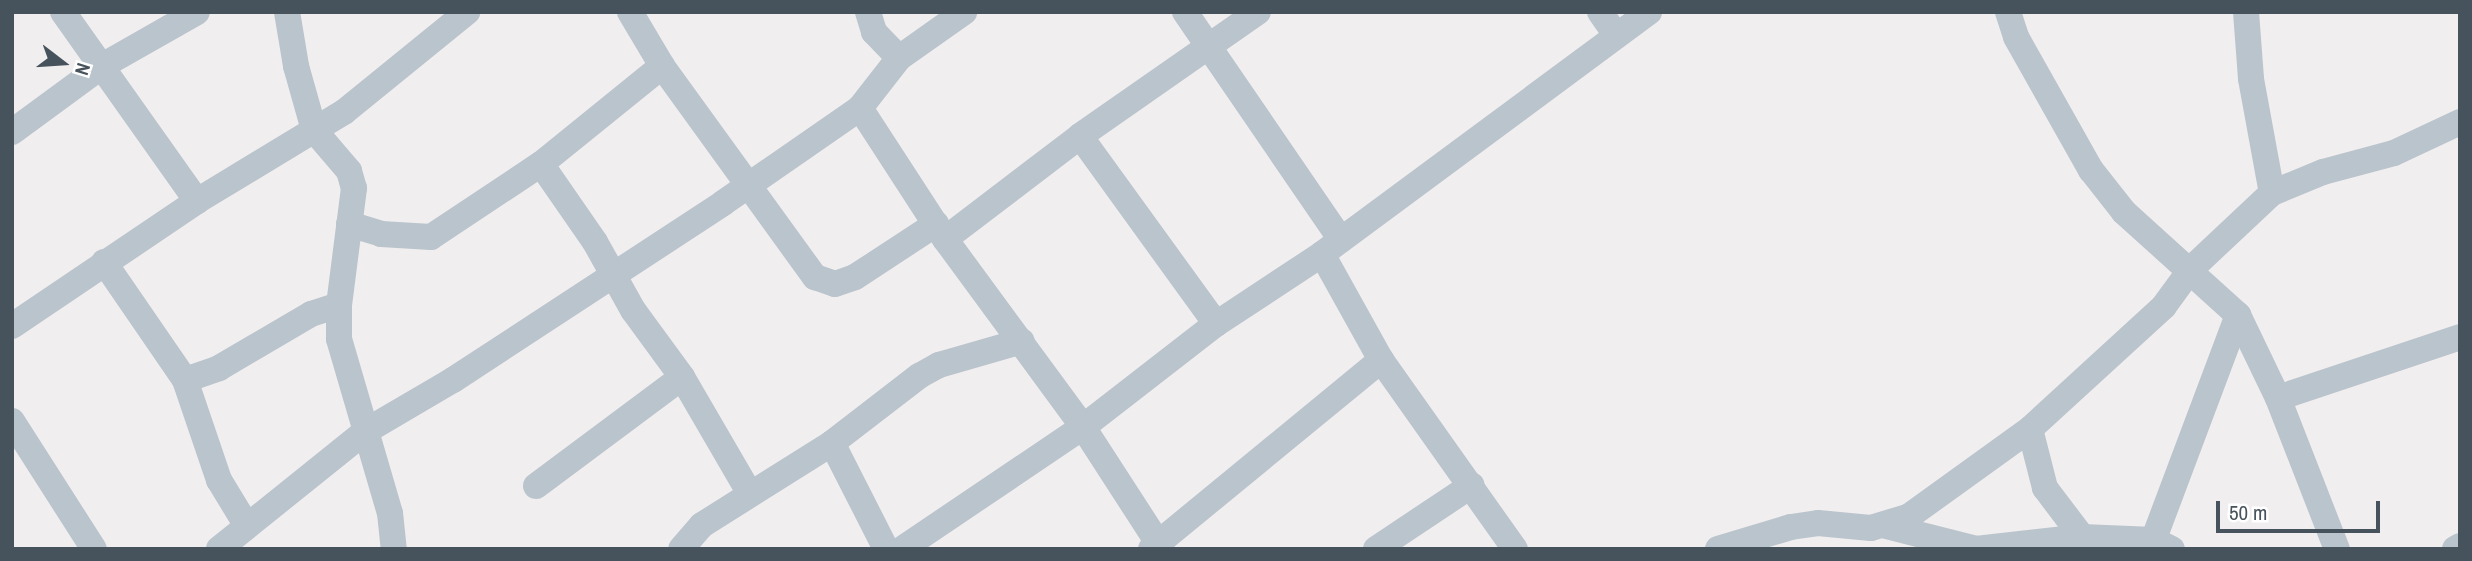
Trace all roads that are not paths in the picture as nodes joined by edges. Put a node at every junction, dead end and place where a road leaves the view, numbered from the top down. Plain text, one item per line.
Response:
1 (63, 12) edge
2 (197, 12) edge
3 (287, 12) edge
4 (467, 12) edge
5 (630, 12) edge
6 (868, 12) edge
7 (964, 12) edge
8 (1185, 12) edge
9 (1258, 12) edge
10 (1600, 12) edge
11 (1649, 12) edge
12 (2008, 12) edge
13 (2246, 12) edge
14 (1616, 35) junction
15 (1210, 46) junction
16 (899, 58) junction
17 (102, 66) junction
18 (662, 66) junction
19 (860, 108) junction
20 (2460, 122) edge
21 (314, 130) junction
22 (12, 132) edge
23 (1080, 136) junction
24 (541, 164) junction
25 (748, 182) junction
26 (2272, 193) junction
27 (197, 201) junction
28 (349, 224) junction
29 (940, 232) junction
30 (1331, 247) junction
31 (104, 262) junction
32 (2191, 269) junction
33 (611, 272) junction
34 (339, 305) junction
35 (2238, 316) junction
36 (1216, 324) junction
37 (12, 326) edge
38 (2460, 337) edge
39 (1022, 341) junction
40 (1381, 359) junction
41 (682, 377) junction
42 (185, 380) junction
43 (2278, 398) junction
44 (12, 421) edge
45 (1083, 427) junction
46 (2030, 429) junction
47 (366, 431) junction
48 (832, 443) junction
49 (1472, 485) junction
50 (536, 486) dead end
51 (750, 494) junction
52 (247, 526) junction
53 (1886, 526) junction
54 (2081, 537) junction
55 (2159, 546) edge
56 (1157, 547) edge
57 (94, 549) edge
58 (219, 549) edge
59 (394, 549) edge
60 (681, 549) edge
61 (886, 549) edge
62 (902, 549) edge
63 (1376, 549) edge
64 (1515, 549) edge
65 (1718, 549) edge
66 (2337, 549) edge

1 - 17 street
2 - 17 street
3 - 21 street
4 - 21 street
5 - 18 street
6 - 16 street
7 - 16 street
8 - 15 street
9 - 15 street
10 - 14 street
11 - 14 street
12 - 32 street
13 - 26 street
14 - 30 street
15 - 23 street
15 - 30 street
16 - 19 street
17 - 22 street
17 - 27 street
18 - 24 street
18 - 25 street
19 - 25 street
19 - 29 street
20 - 26 street
21 - 27 street
21 - 28 street
23 - 29 street
23 - 36 street
24 - 28 street
24 - 33 street
25 - 29 street
25 - 33 street
26 - 32 street
27 - 31 street
28 - 34 street
29 - 39 street
30 - 36 street
30 - 40 street
31 - 37 street
31 - 42 street
32 - 35 street
32 - 46 street
33 - 41 street
33 - 47 street
34 - 42 street
34 - 47 street
35 - 43 street
35 - 55 street
36 - 45 street
38 - 43 street
39 - 45 street
39 - 48 street
40 - 49 street
40 - 56 street
41 - 50 street
41 - 51 street
42 - 52 street
43 - 66 street
44 - 57 street
45 - 56 street
45 - 62 street
46 - 53 street
46 - 54 street
47 - 52 street
47 - 59 street
48 - 51 street
48 - 61 street
49 - 63 street
49 - 64 street
51 - 60 street
52 - 58 street
53 - 54 street
53 - 65 street
54 - 55 street

